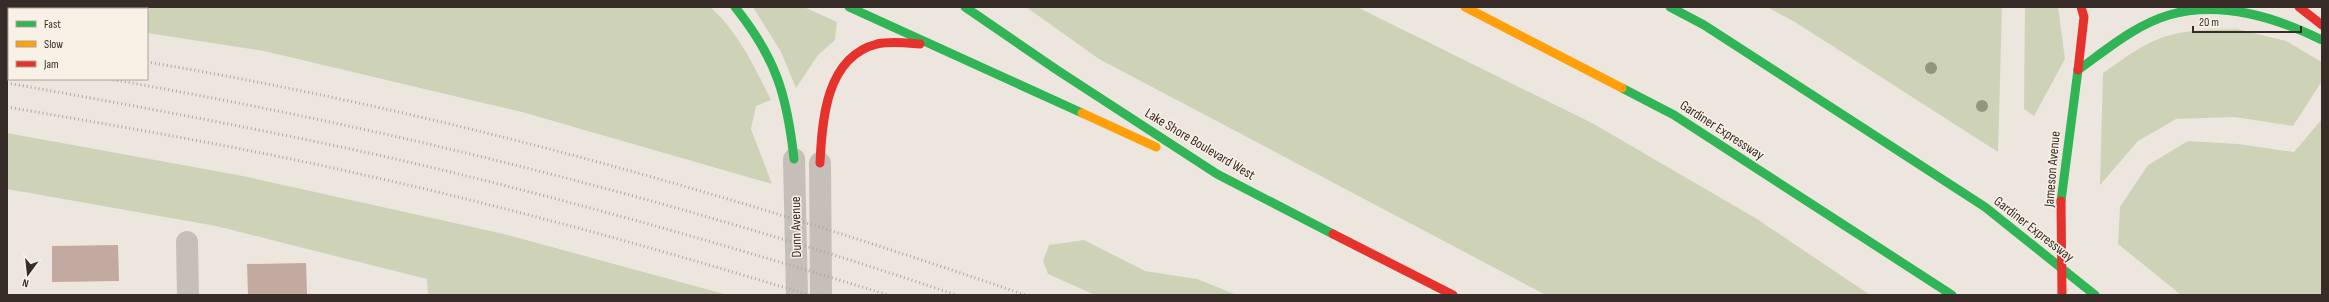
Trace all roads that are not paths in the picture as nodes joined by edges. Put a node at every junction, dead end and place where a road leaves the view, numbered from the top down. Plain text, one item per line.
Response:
1 (735, 7) edge
2 (849, 7) edge
3 (965, 7) edge
4 (1465, 7) edge
5 (1670, 7) edge
6 (2081, 7) edge
7 (2299, 7) edge
8 (2322, 25) edge
9 (2322, 40) edge
10 (930, 45) junction
11 (2078, 70) junction
12 (794, 159) joint
13 (820, 163) joint
14 (1217, 174) junction
15 (187, 242) dead end
16 (188, 295) edge
17 (797, 295) edge
18 (821, 295) edge
19 (1453, 295) edge
20 (1952, 295) edge
21 (2062, 295) edge
22 (2095, 295) edge

1 - 12 main road
2 - 10 main road
3 - 14 main road, Lake Shore Boulevard West
4 - 20 main road, Gardiner Expressway
5 - 22 main road, Gardiner Expressway
6 - 11 main road, Jameson Avenue
7 - 8 main road
9 - 11 main road
10 - 13 main road
10 - 14 main road
11 - 21 main road, Jameson Avenue
12 - 17 street, Dunn Avenue
13 - 18 street, Dunn Avenue
14 - 19 main road, Lake Shore Boulevard West
15 - 16 street

